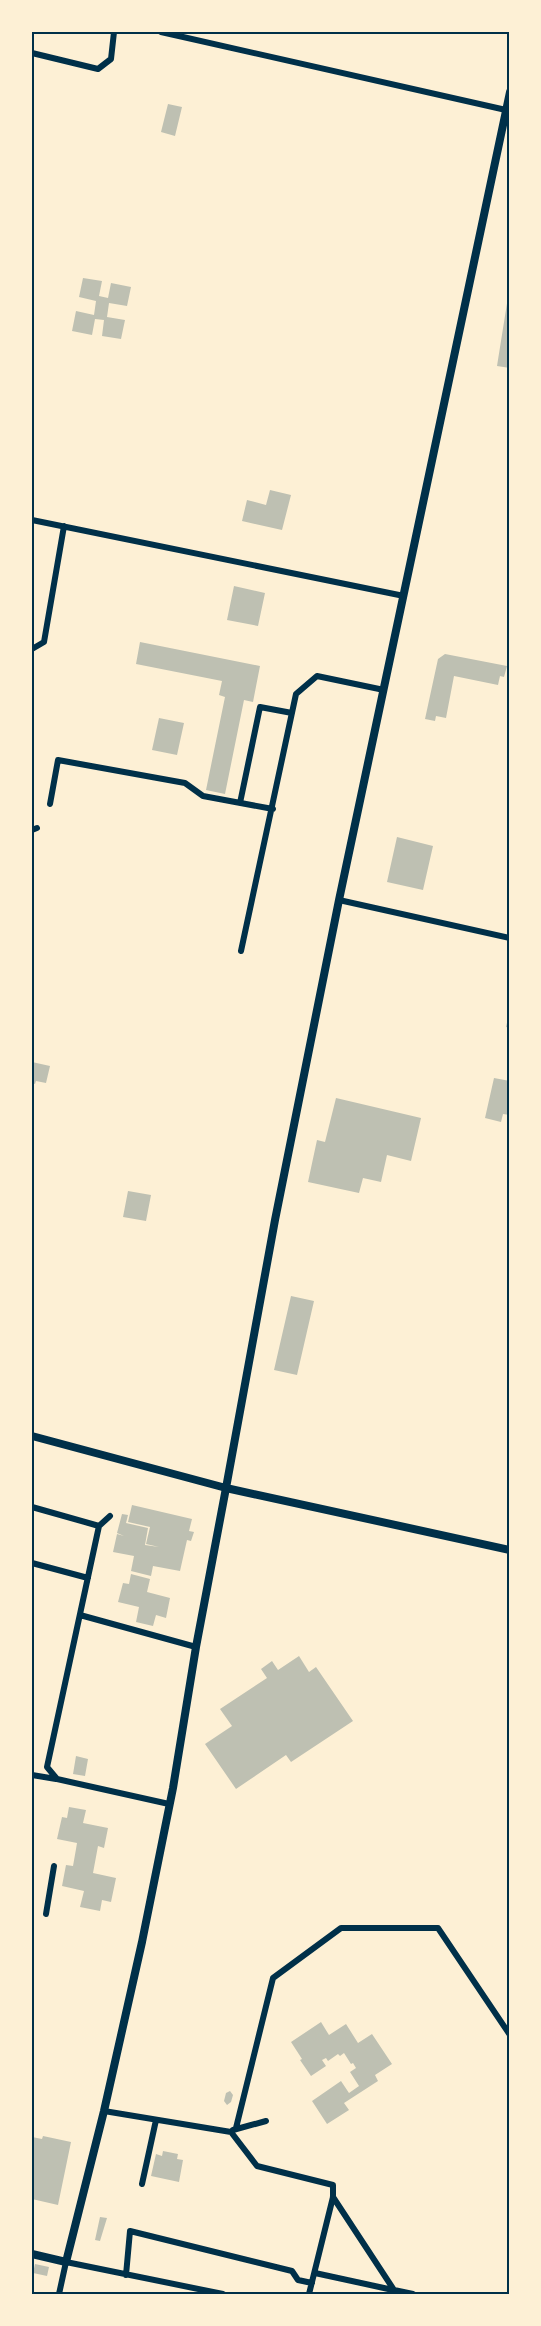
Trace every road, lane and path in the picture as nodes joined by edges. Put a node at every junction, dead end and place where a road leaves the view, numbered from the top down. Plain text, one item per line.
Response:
1 (114, 32) edge
2 (161, 32) edge
3 (32, 53) edge
4 (510, 92) edge
5 (506, 110) junction
6 (32, 520) edge
7 (64, 526) junction
8 (404, 596) junction
9 (32, 649) edge
10 (384, 690) junction
11 (292, 713) junction
12 (240, 803) junction
13 (50, 804) dead end
14 (273, 809) junction
15 (339, 900) junction
16 (510, 938) edge
17 (241, 951) dead end
18 (32, 1436) edge
19 (226, 1488) junction
20 (32, 1507) edge
21 (110, 1516) dead end
22 (99, 1526) junction
23 (510, 1550) edge
24 (32, 1563) edge
25 (88, 1578) junction
26 (80, 1615) junction
27 (196, 1647) junction
28 (32, 1775) edge
29 (57, 1779) junction
30 (169, 1804) junction
31 (54, 1866) dead end
32 (46, 1914) dead end
33 (510, 2035) edge
34 (104, 2111) junction
35 (156, 2120) junction
36 (266, 2121) dead end
37 (233, 2130) junction
38 (142, 2184) dead end
39 (333, 2197) junction
40 (32, 2254) edge
41 (66, 2262) junction
42 (315, 2273) junction
43 (126, 2275) junction
44 (312, 2283) junction
45 (394, 2290) junction
46 (59, 2295) edge
47 (223, 2295) edge
48 (309, 2295) edge
49 (413, 2295) edge

1 - 3 street
2 - 5 street
4 - 5 main road
5 - 8 main road
6 - 7 street
7 - 8 street
7 - 9 street
8 - 10 main road
10 - 11 street
10 - 15 main road
11 - 12 street
11 - 14 street
12 - 13 street
12 - 14 street
14 - 17 street
15 - 16 street
15 - 19 main road
18 - 19 main road
19 - 23 main road
19 - 27 street
20 - 22 street
21 - 22 street
22 - 25 street
24 - 25 street
25 - 26 street
26 - 27 street
26 - 29 street
27 - 30 street
28 - 29 street
29 - 30 street
30 - 34 street
31 - 32 street
33 - 37 street
34 - 35 street
34 - 41 street
35 - 37 street
35 - 38 street
36 - 37 street
37 - 39 street
39 - 42 street
39 - 45 street
40 - 41 street
41 - 43 street
41 - 46 street
42 - 44 street
42 - 45 street
43 - 44 street
43 - 47 street
44 - 48 street
45 - 49 street

